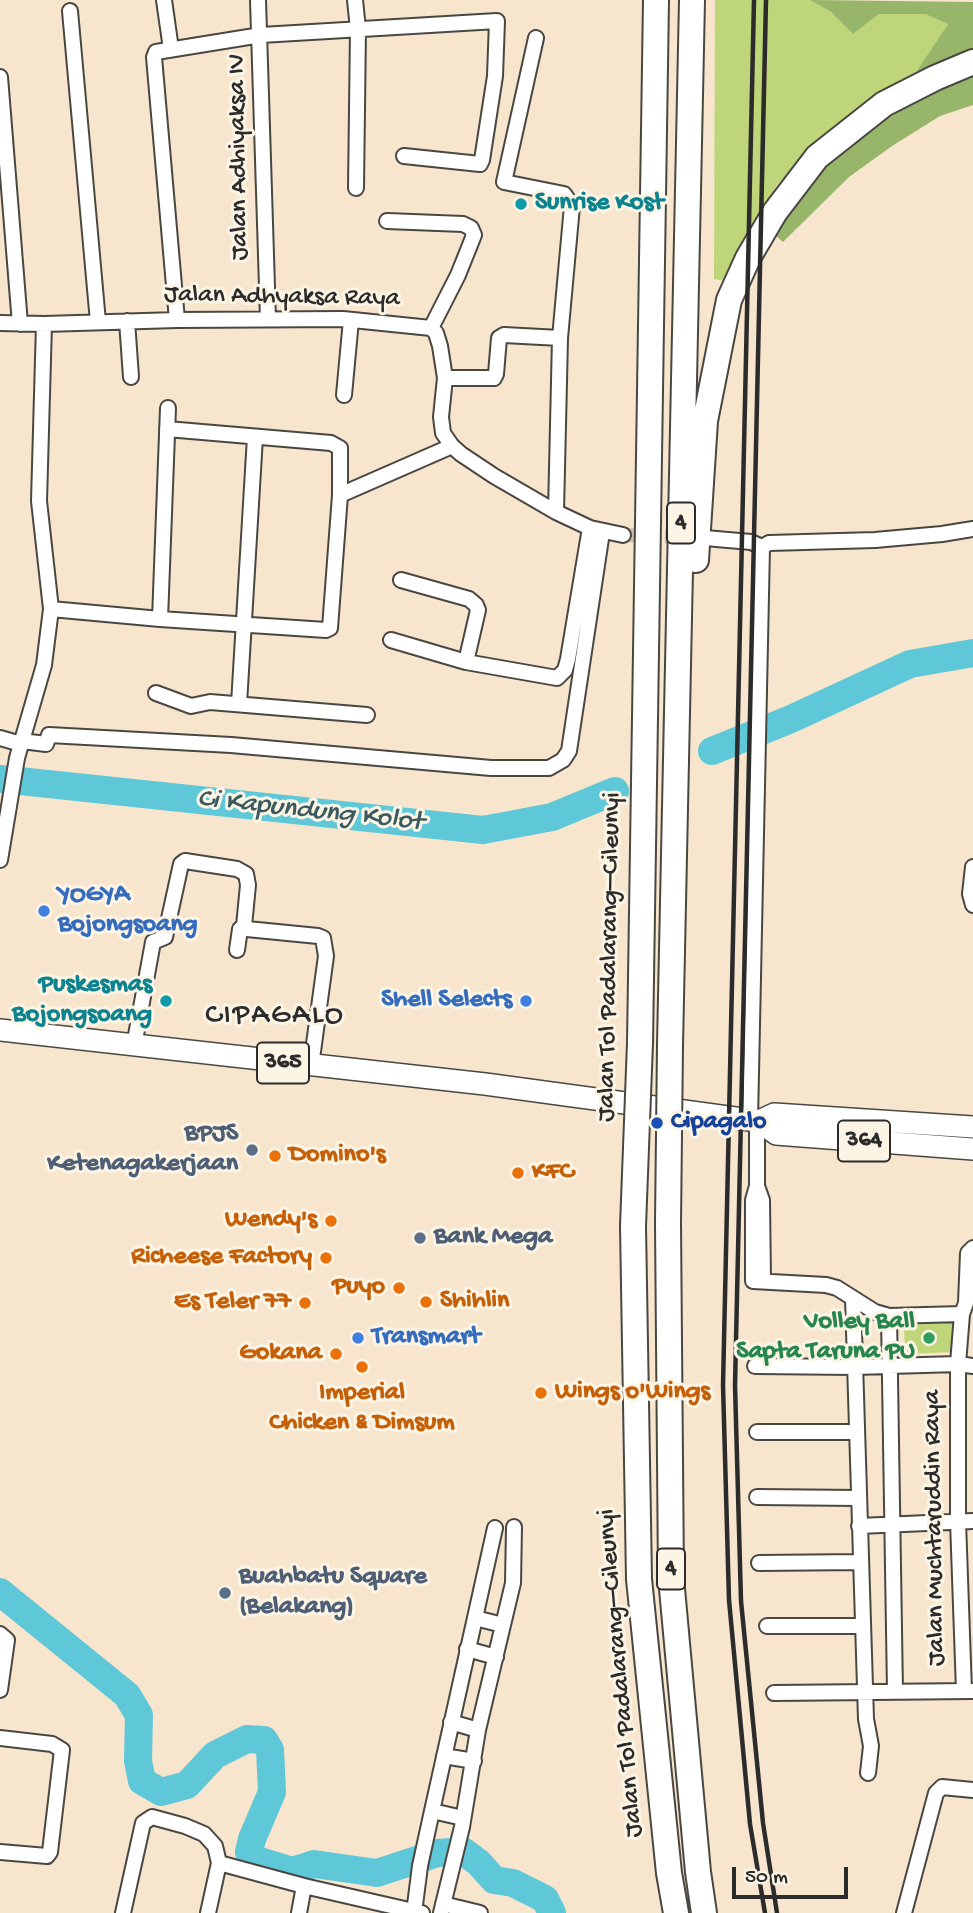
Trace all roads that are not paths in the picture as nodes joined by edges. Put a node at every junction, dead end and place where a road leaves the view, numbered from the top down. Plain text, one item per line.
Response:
1 (164, 0) edge
2 (258, 0) edge
3 (355, 0) edge
4 (656, 0) edge
5 (692, 0) edge
6 (70, 11) dead end
7 (358, 29) junction
8 (261, 36) junction
9 (536, 38) dead end
10 (171, 49) junction
11 (973, 62) edge
12 (0, 77) edge
13 (404, 156) dead end
14 (356, 188) dead end
15 (387, 221) dead end
16 (268, 319) junction
17 (177, 320) junction
18 (351, 320) junction
19 (127, 321) junction
20 (98, 322) junction
21 (0, 323) edge
22 (20, 324) junction
23 (44, 324) junction
24 (431, 328) junction
25 (561, 338) junction
26 (131, 377) dead end
27 (445, 378) junction
28 (344, 395) dead end
29 (168, 408) dead end
30 (167, 429) junction
31 (255, 437) junction
32 (452, 446) junction
33 (340, 495) junction
34 (556, 512) junction
35 (973, 529) edge
36 (596, 530) junction
37 (623, 534) tunnel mouth
38 (705, 538) tunnel mouth
39 (762, 547) junction
40 (401, 580) dead end
41 (51, 609) junction
42 (160, 619) junction
43 (244, 624) junction
44 (391, 640) dead end
45 (466, 662) junction
46 (156, 693) dead end
47 (239, 704) junction
48 (367, 715) dead end
49 (0, 738) edge
50 (20, 748) junction
51 (7, 802) edge
52 (0, 860) edge
53 (973, 867) edge
54 (973, 905) edge
55 (673, 911) junction
56 (244, 926) junction
57 (237, 950) dead end
58 (0, 1030) edge
59 (134, 1045) junction
60 (311, 1066) junction
61 (755, 1121) junction
62 (973, 1127) edge
63 (973, 1149) edge
64 (973, 1248) edge
65 (853, 1298) junction
66 (967, 1307) edge
67 (889, 1316) junction
68 (958, 1364) junction
69 (755, 1366) dead end
70 (890, 1366) junction
71 (973, 1366) edge
72 (855, 1367) junction
73 (757, 1432) dead end
74 (856, 1432) junction
75 (757, 1497) dead end
76 (858, 1498) junction
77 (958, 1521) junction
78 (973, 1521) edge
79 (892, 1525) junction
80 (859, 1526) junction
81 (514, 1527) dead end
82 (495, 1528) dead end
83 (860, 1562) junction
84 (758, 1563) dead end
85 (966, 1578) edge
86 (475, 1618) junction
87 (503, 1625) junction
88 (767, 1626) dead end
89 (863, 1626) junction
90 (0, 1634) edge
91 (967, 1634) edge
92 (467, 1649) junction
93 (496, 1657) junction
94 (0, 1689) edge
95 (969, 1691) edge
96 (866, 1692) junction
97 (895, 1692) junction
98 (774, 1693) dead end
99 (451, 1722) junction
100 (478, 1730) junction
101 (0, 1738) edge
102 (444, 1756) junction
103 (474, 1760) junction
104 (868, 1773) dead end
105 (973, 1790) edge
106 (432, 1811) junction
107 (463, 1818) junction
108 (0, 1852) edge
109 (219, 1863) junction
110 (304, 1886) junction
111 (442, 1909) edge
112 (417, 1912) edge
113 (123, 1913) edge
114 (208, 1913) edge
115 (299, 1913) edge
116 (480, 1913) edge
117 (676, 1913) edge
118 (704, 1913) edge
119 (904, 1913) edge

1 - 10 street
2 - 8 street, Jalan Adhiyaksa IV
3 - 7 street
4 - 117 highway, Jalan Tol Padalarang–Cileunyi / 4, bridge
5 - 55 highway, 4
6 - 20 street
7 - 8 street
7 - 13 street
7 - 14 street
8 - 10 street
8 - 16 street, Jalan Adhiyaksa IV
9 - 25 street
10 - 17 street
11 - 55 highway
12 - 22 street
15 - 24 street
16 - 17 street, Jalan Adhyaksa Raya
16 - 18 street, Jalan Adhyaksa Raya
17 - 19 street, Jalan Adhyaksa Raya
18 - 24 street, Jalan Adhyaksa Raya
18 - 28 street
19 - 20 street, Jalan Adhyaksa Raya
19 - 26 street
20 - 23 street, Jalan Adhyaksa Raya
21 - 22 street, Jalan Adhyaksa Raya
22 - 23 street, Jalan Adhyaksa Raya
23 - 41 street
24 - 27 street, Jalan Adhyaksa Raya
25 - 27 street
25 - 34 street
27 - 32 street, Jalan Adhyaksa Raya
29 - 30 street
30 - 31 street
30 - 42 street
31 - 33 street
31 - 43 street
32 - 33 street
32 - 34 street
33 - 43 street
34 - 36 street
35 - 39 street
36 - 37 street
36 - 45 street
36 - 50 street
38 - 39 street
39 - 61 street
40 - 45 street
41 - 42 street
41 - 50 street
42 - 43 street
43 - 47 street
44 - 45 street
46 - 47 street
47 - 48 street
49 - 50 street
50 - 51 street
51 - 52 street
53 - 54 street
55 - 118 highway, 4, bridge
56 - 57 street
56 - 59 street
56 - 60 street
58 - 59 main road, 365
59 - 60 main road, 365
60 - 61 main road, 365
61 - 62 main road, 364
61 - 63 main road, 364
61 - 65 street
64 - 66 street, Jalan Muchtaruddin Raya
65 - 67 street
65 - 72 street
66 - 67 street
66 - 68 street, Jalan Muchtaruddin Raya
67 - 70 street
68 - 70 street
68 - 71 street
68 - 77 street, Jalan Muchtaruddin Raya
69 - 72 street
70 - 72 street
70 - 79 street
72 - 74 street
73 - 74 street
74 - 76 street
75 - 76 street
76 - 80 street
77 - 78 street
77 - 79 street
77 - 85 street, Jalan Muchtaruddin Raya
79 - 80 street
79 - 97 street
80 - 83 street
81 - 87 street
82 - 86 street
83 - 84 street
83 - 89 street
85 - 91 street, Jalan Muchtaruddin Raya
86 - 87 street
86 - 92 street
87 - 93 street
88 - 89 street
89 - 96 street
90 - 94 street
91 - 95 street, Jalan Muchtaruddin Raya
92 - 93 street
92 - 99 street
93 - 100 street
95 - 97 street
96 - 97 street
96 - 98 street
96 - 104 street
99 - 100 street
99 - 102 street
100 - 103 street
101 - 108 street
102 - 103 street
102 - 106 street
103 - 107 street
105 - 119 street
106 - 107 street
106 - 112 street
107 - 111 street
109 - 110 street
109 - 113 street
109 - 114 street
110 - 112 street
110 - 115 street
111 - 116 street

